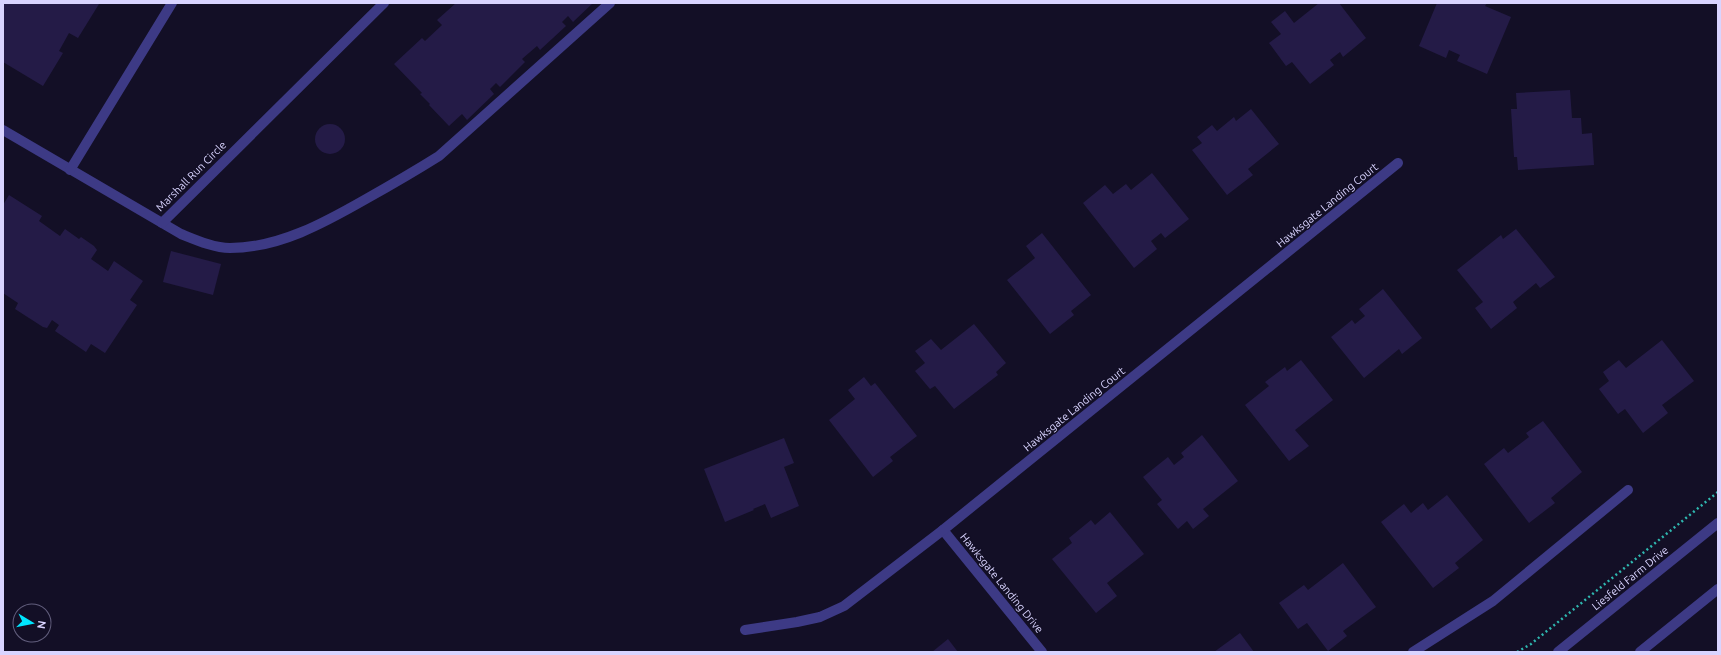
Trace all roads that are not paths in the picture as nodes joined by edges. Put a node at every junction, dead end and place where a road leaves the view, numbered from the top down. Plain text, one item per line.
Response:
1 (172, 3) edge
2 (384, 3) edge
3 (610, 3) edge
4 (3, 130) edge
5 (1398, 164) dead end
6 (70, 170) junction
7 (162, 223) junction
8 (1628, 490) dead end
9 (1718, 523) edge
10 (943, 530) junction
11 (1718, 589) edge
12 (745, 630) dead end
13 (1042, 652) edge
14 (1413, 652) edge
15 (1558, 652) edge
16 (1640, 652) edge

1 - 6 street
2 - 7 street, Marshall Run Circle
3 - 7 street
4 - 6 street, Marshall Run Circle
5 - 10 street, Hawksgate Landing Court
6 - 7 street, Marshall Run Circle
8 - 14 street
9 - 15 street, Liesfeld Farm Drive
10 - 12 street, Hawksgate Landing Court
10 - 13 street, Hawksgate Landing Drive
11 - 16 street

